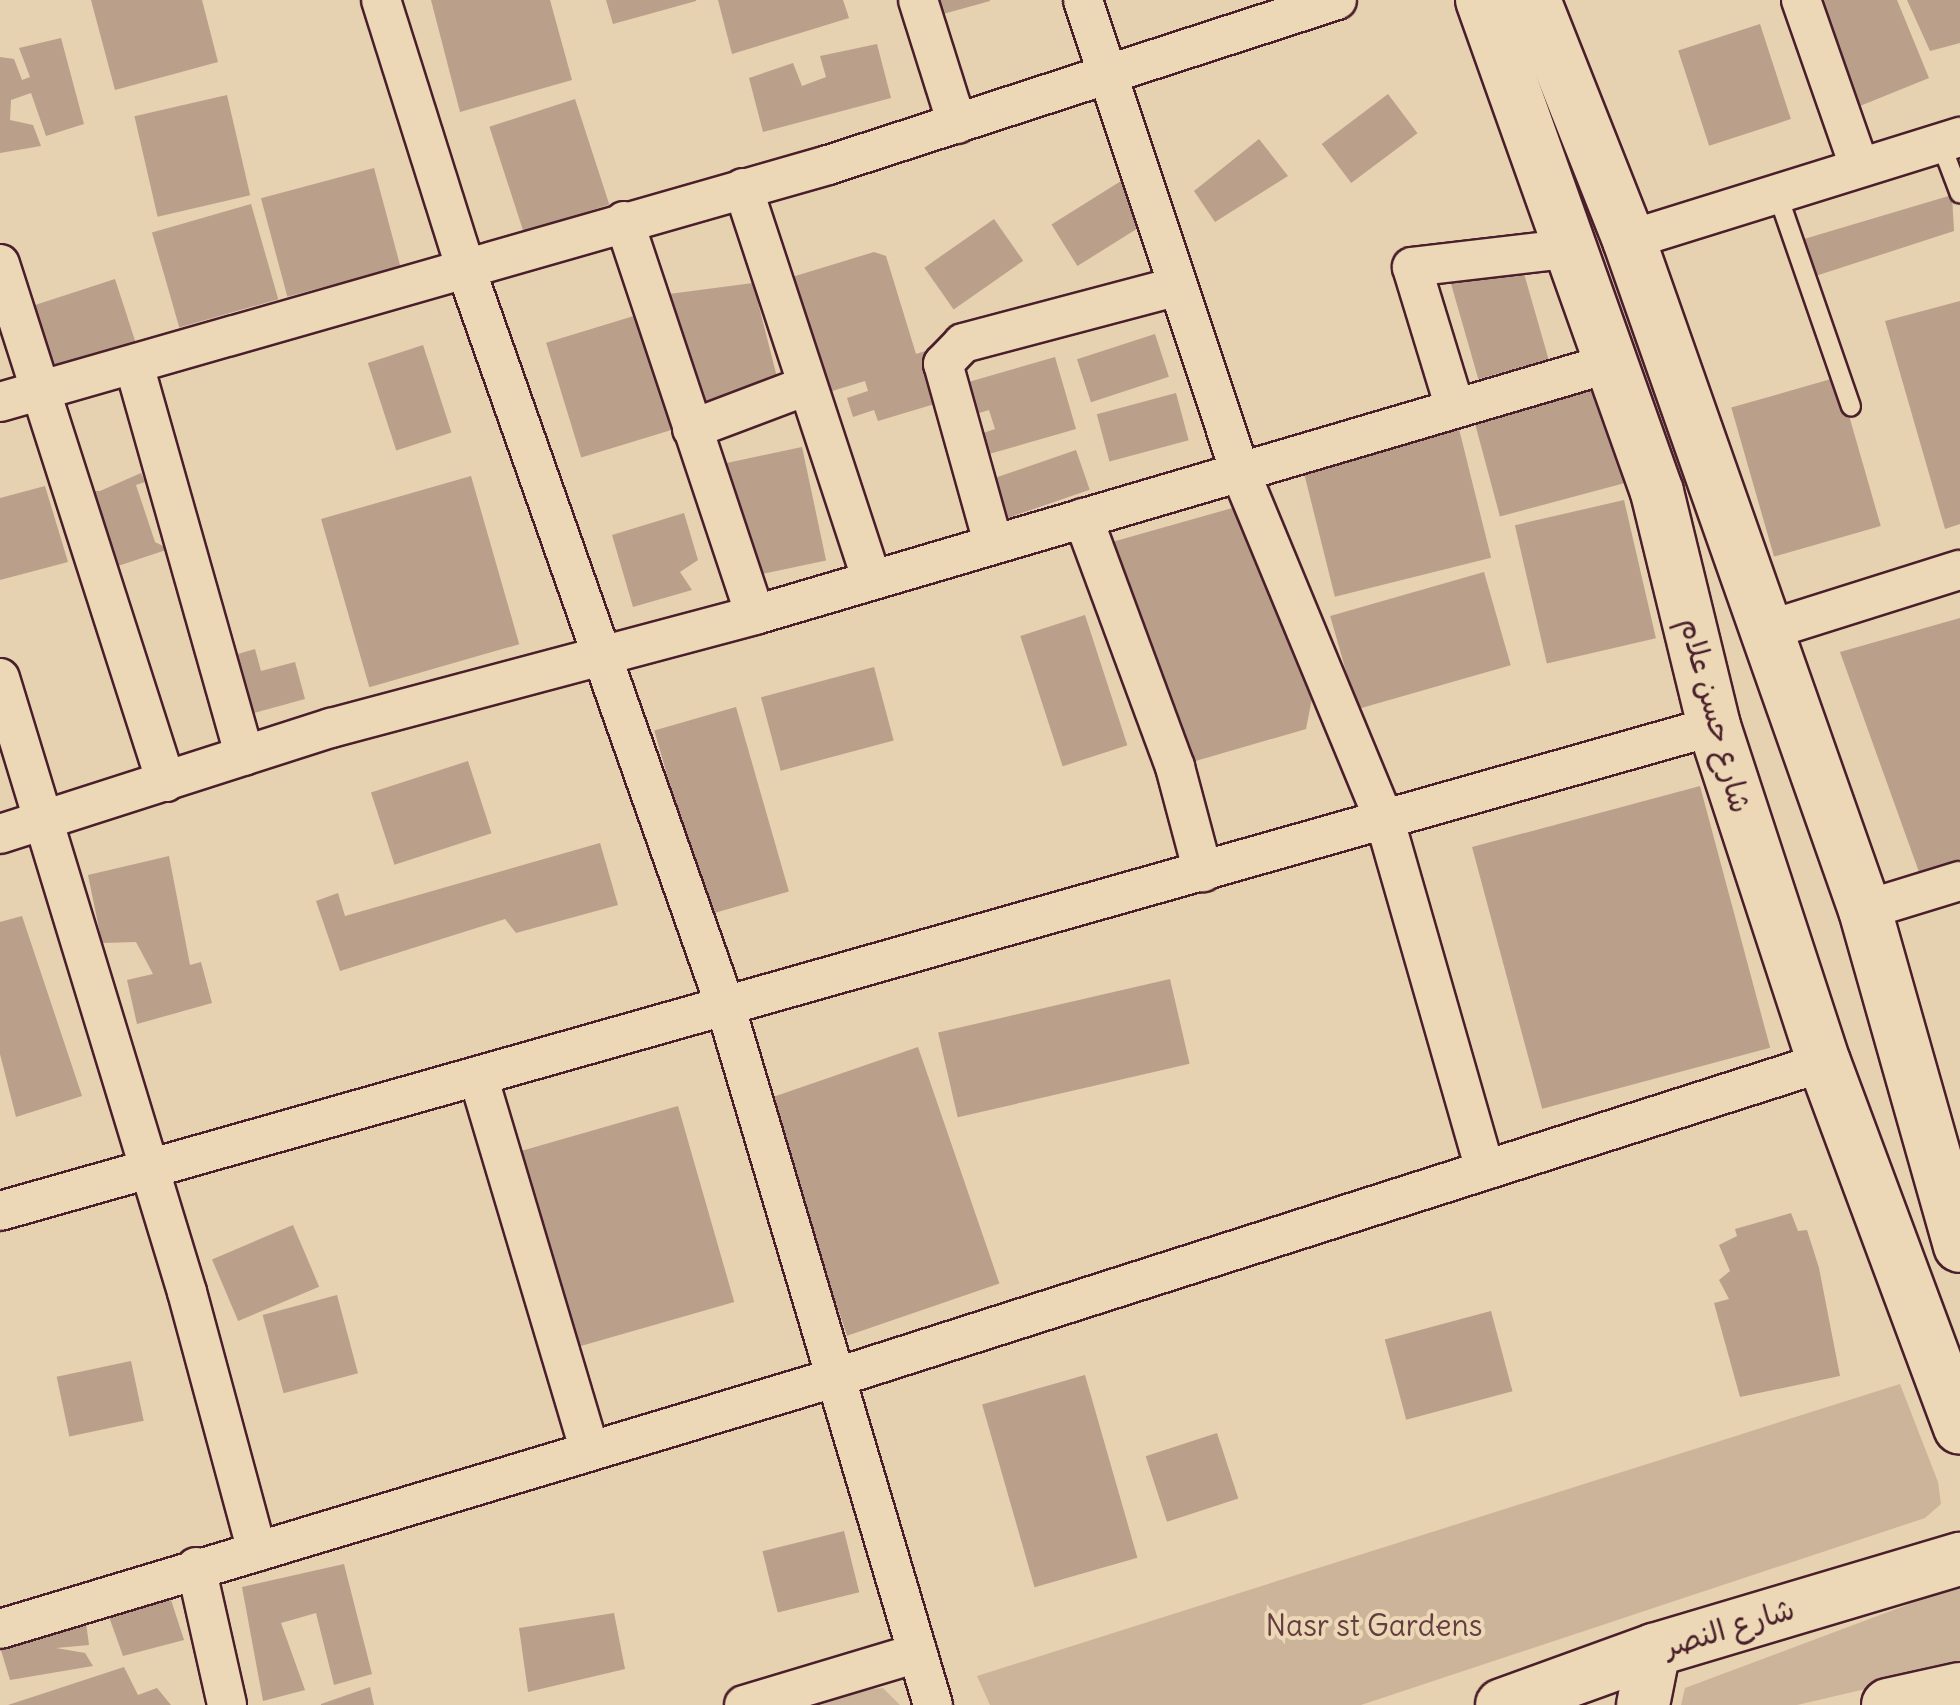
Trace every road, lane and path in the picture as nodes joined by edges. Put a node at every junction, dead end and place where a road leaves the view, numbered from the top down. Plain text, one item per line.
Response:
1 (382, 0) edge
2 (918, 0) edge
3 (1083, 0) edge
4 (1337, 0) edge
5 (1482, 0) edge
6 (1534, 0) edge
7 (1801, 0) edge
8 (1296, 6) edge
9 (1107, 75) junction
10 (957, 124) junction
11 (1950, 141) edge
12 (1860, 166) junction
13 (743, 188) junction
14 (1776, 190) junction
15 (1960, 194) edge
16 (624, 221) junction
17 (1628, 240) junction
18 (1573, 248) junction
19 (0, 264) edge
20 (464, 264) junction
21 (1174, 287) junction
22 (1614, 362) junction
23 (134, 364) junction
24 (806, 386) junction
25 (40, 389) junction
26 (0, 402) edge
27 (1852, 406) dead end
28 (1455, 408) junction
29 (692, 430) junction
30 (1241, 474) junction
31 (1084, 518) junction
32 (992, 540) junction
33 (1960, 570) edge
34 (871, 577) junction
35 (755, 615) junction
36 (1766, 631) junction
37 (603, 654) junction
38 (1701, 660) junction
39 (0, 678) edge
40 (1714, 726) junction
41 (246, 756) junction
42 (166, 782) junction
43 (1384, 821) junction
44 (40, 822) junction
45 (0, 834) edge
46 (1203, 872) junction
47 (1960, 881) edge
48 (1865, 910) junction
49 (725, 1005) junction
50 (478, 1076) junction
51 (1912, 1078) junction
52 (1831, 1080) junction
53 (149, 1170) junction
54 (1485, 1170) junction
55 (0, 1211) edge
56 (1960, 1246) edge
57 (834, 1378) junction
58 (1960, 1428) edge
59 (590, 1451) junction
60 (258, 1552) junction
61 (1960, 1559) edge
62 (196, 1567) junction
63 (0, 1630) edge
64 (1654, 1650) junction
65 (917, 1653) junction
66 (933, 1704) edge
67 (227, 1705) edge
68 (744, 1705) edge
69 (1502, 1705) edge
70 (1643, 1705) edge

1 - 20 street
2 - 10 street
3 - 9 street
4 - 8 street
5 - 18 street, شارع حسن علام
6 - 17 street
7 - 12 street
8 - 9 street
9 - 10 street
9 - 21 street
10 - 13 street
11 - 12 street
11 - 15 lane
12 - 14 street
13 - 16 street
13 - 24 street
14 - 17 street
14 - 27 lane
16 - 20 street
16 - 29 street
17 - 36 street
18 - 22 street, شارع حسن علام
18 - 28 street
19 - 25 street
20 - 23 street
20 - 37 street
21 - 30 street
21 - 32 street
22 - 28 street
22 - 38 street, شارع حسن علام
23 - 25 street
23 - 41 street
24 - 29 street
24 - 34 street
25 - 26 street
25 - 42 street
28 - 30 street
29 - 35 street
30 - 31 street
30 - 43 street
31 - 32 street
31 - 46 street
32 - 34 street
33 - 36 street
34 - 35 street
35 - 37 street
36 - 38 street
36 - 48 street
37 - 41 street
37 - 49 street
38 - 40 street, شارع حسن علام
39 - 44 street
40 - 43 street
40 - 52 street, شارع حسن علام
41 - 42 street
42 - 44 street
43 - 46 street
43 - 54 street
44 - 45 street
44 - 53 street
46 - 49 street
47 - 48 street
48 - 51 street
49 - 50 street
49 - 57 street
50 - 53 street
50 - 59 street
51 - 52 street
51 - 56 street
52 - 54 street
52 - 58 street, شارع حسن علام
53 - 55 street
53 - 60 street
54 - 57 street
57 - 59 street
57 - 65 street
59 - 60 street
60 - 62 street
61 - 64 street, شارع النصر
62 - 63 street
62 - 67 street
64 - 69 street, شارع النصر
64 - 70 street
65 - 66 street
65 - 68 street

